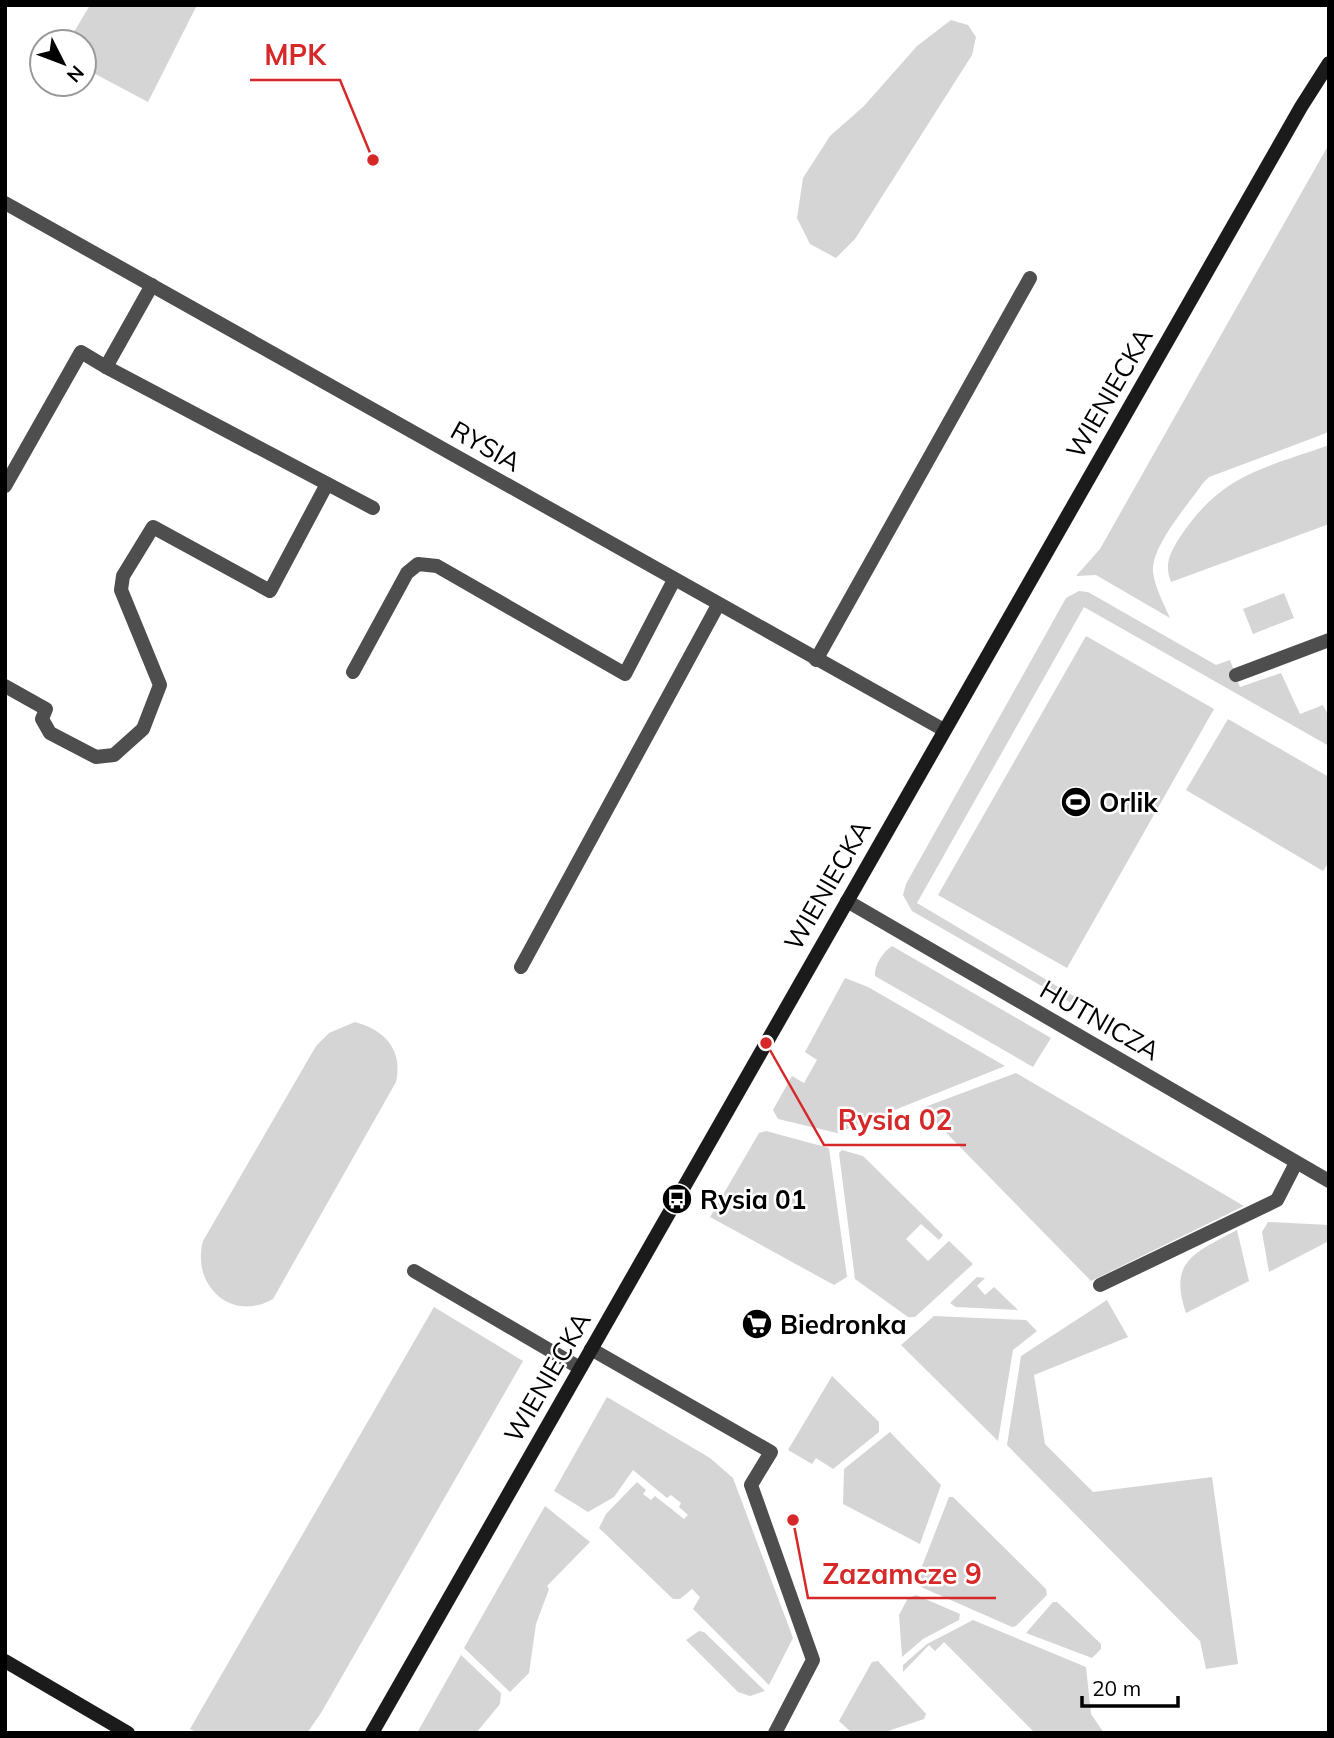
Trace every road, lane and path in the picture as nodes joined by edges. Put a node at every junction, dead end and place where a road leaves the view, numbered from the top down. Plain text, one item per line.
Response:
1 (1329, 63) edge
2 (5, 203) edge
3 (1030, 278) dead end
4 (152, 285) junction
5 (106, 368) junction
6 (327, 484) junction
7 (5, 486) edge
8 (373, 508) dead end
9 (674, 580) junction
10 (718, 605) junction
11 (1329, 640) edge
12 (816, 660) junction
13 (353, 672) dead end
14 (1236, 675) dead end
15 (5, 686) edge
16 (944, 730) junction
17 (847, 901) junction
18 (521, 967) dead end
19 (1296, 1163) junction
20 (1329, 1181) edge
21 (414, 1271) dead end
22 (1100, 1286) dead end
23 (592, 1349) junction
24 (580, 1368) junction
25 (5, 1661) edge
26 (128, 1733) edge
27 (372, 1733) edge
28 (775, 1733) edge

1 - 16 street, WIENIECKA
2 - 4 street, RYSIA
3 - 12 street
4 - 5 street
4 - 9 street, RYSIA
5 - 6 street
5 - 7 street
6 - 8 street
6 - 15 street
9 - 10 street, RYSIA
9 - 13 street
10 - 12 street, RYSIA
10 - 18 street
11 - 14 street
12 - 16 street, RYSIA
16 - 17 street, WIENIECKA
17 - 19 street, HUTNICZA
17 - 23 street, WIENIECKA
19 - 20 street, HUTNICZA
19 - 22 street
21 - 24 street
23 - 24 street, WIENIECKA
23 - 28 street
24 - 27 street, WIENIECKA
25 - 26 street

